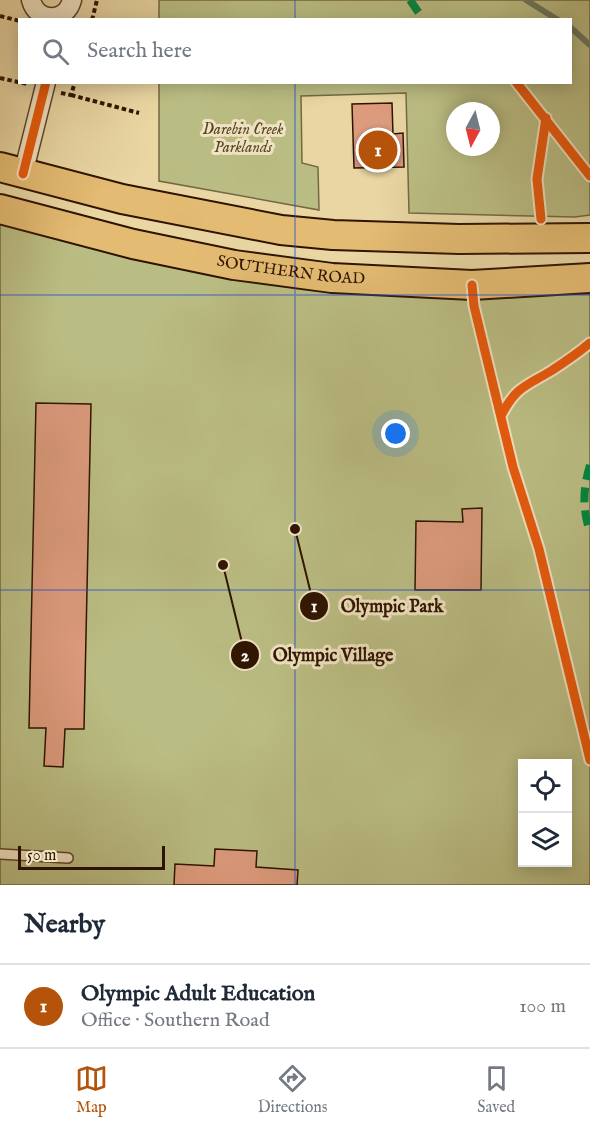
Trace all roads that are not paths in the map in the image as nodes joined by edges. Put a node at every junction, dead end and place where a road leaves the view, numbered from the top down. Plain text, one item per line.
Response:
1 (31, 0) edge
2 (72, 0) edge
3 (58, 18) edge
4 (39, 84) edge
5 (11, 170) edge
6 (0, 209) edge
7 (589, 238) edge
8 (590, 278) edge
9 (0, 854) edge
10 (68, 858) dead end

1 - 3 street
2 - 3 street
4 - 5 street
5 - 7 main road
6 - 8 main road, SOUTHERN ROAD
9 - 10 lane

